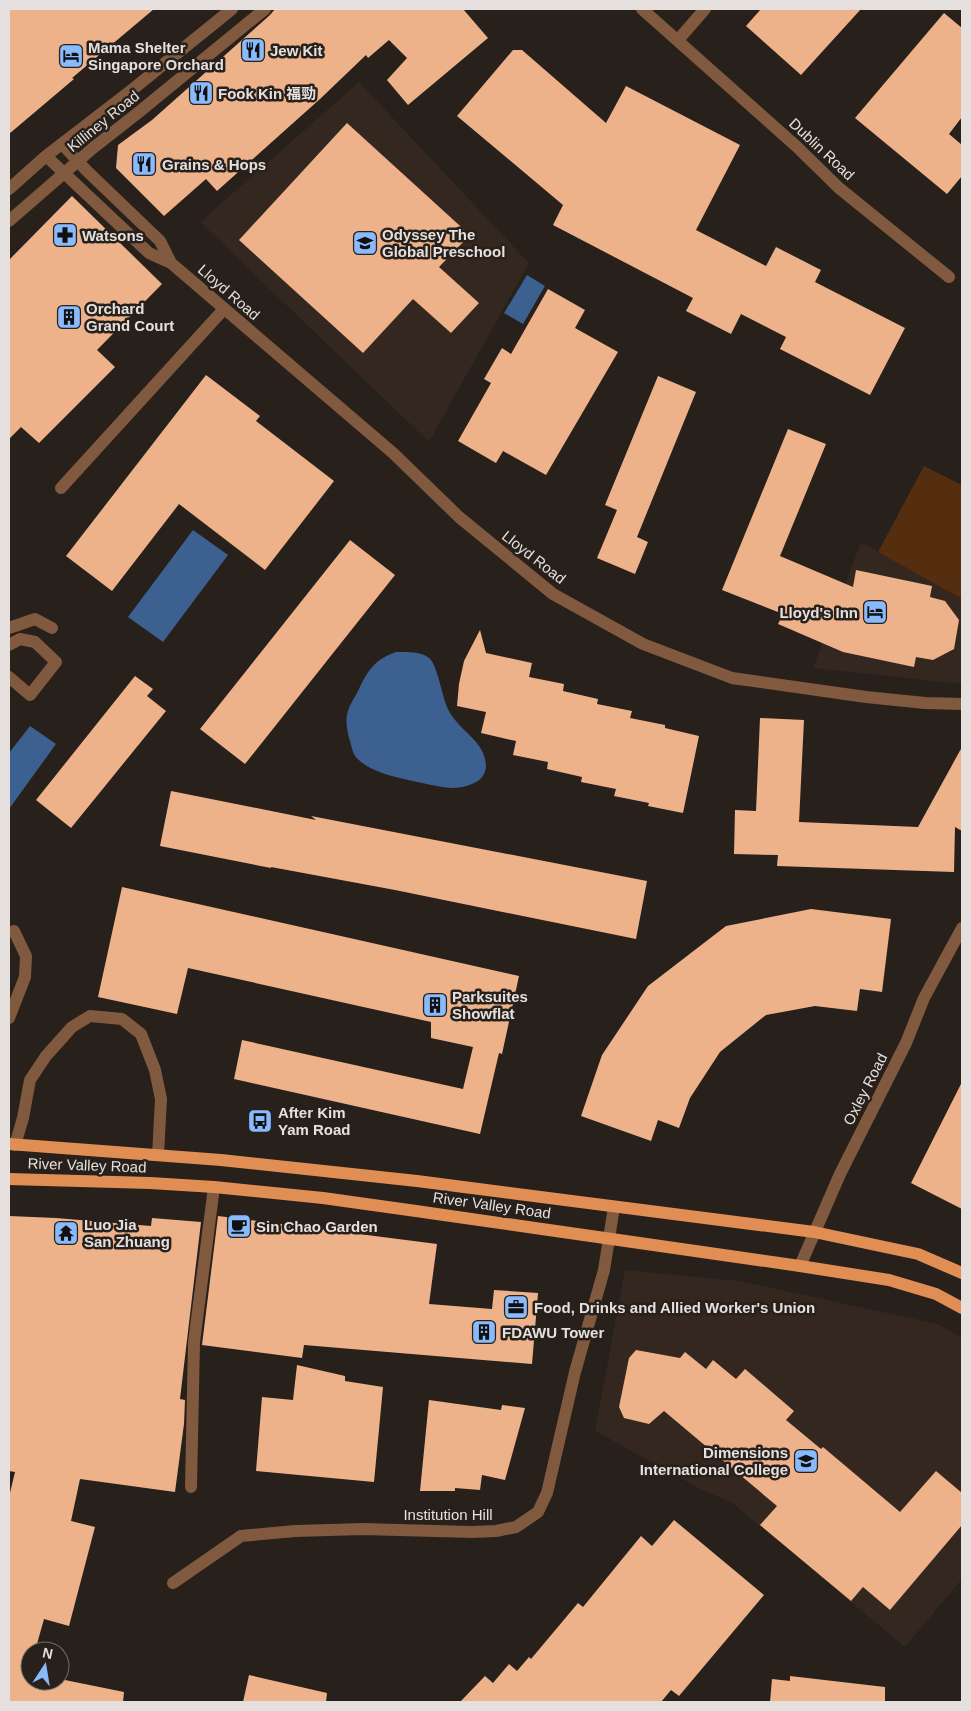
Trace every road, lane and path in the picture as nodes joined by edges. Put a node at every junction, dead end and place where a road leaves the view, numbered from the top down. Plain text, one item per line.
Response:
1 (232, 9) edge
2 (265, 9) edge
3 (642, 9) edge
4 (706, 9) edge
5 (678, 40) junction
6 (62, 144) junction
7 (46, 156) junction
8 (78, 162) junction
9 (63, 173) junction
10 (9, 189) edge
11 (9, 221) edge
12 (172, 263) junction
13 (949, 277) dead end
14 (224, 309) junction
15 (61, 488) dead end
16 (9, 628) edge
17 (52, 628) dead end
18 (9, 646) edge
19 (9, 677) edge
20 (962, 704) edge
21 (962, 928) edge
22 (14, 931) dead end
23 (9, 1018) edge
24 (12, 1144) edge
25 (158, 1154) junction
26 (9, 1179) edge
27 (214, 1187) junction
28 (614, 1207) junction
29 (814, 1232) junction
30 (609, 1239) junction
31 (800, 1266) junction
32 (962, 1273) edge
33 (962, 1308) edge
34 (191, 1487) dead end
35 (173, 1583) dead end

1 - 6 street, Killiney Road
2 - 8 street, Killiney Road
3 - 5 street, Dublin Road
4 - 5 street
5 - 13 street, Dublin Road
6 - 7 street, Killiney Road
6 - 8 street, Lloyd Road
7 - 9 street, Lloyd Road
7 - 10 street, Killiney Road
8 - 9 street, Killiney Road
8 - 12 street, Lloyd Road
9 - 11 street, Killiney Road
9 - 12 street, Lloyd Road
12 - 14 street, Lloyd Road
14 - 15 street
14 - 20 street, Lloyd Road
16 - 17 street
18 - 19 street
21 - 29 street, Oxley Road
22 - 23 street
24 - 25 main road, River Valley Road
24 - 25 street
25 - 28 main road, River Valley Road
26 - 27 main road, River Valley Road
27 - 30 main road, River Valley Road
27 - 34 street
28 - 29 main road, River Valley Road
28 - 30 street, Institution Hill
29 - 31 street, Oxley Road
29 - 32 main road, River Valley Road
30 - 31 main road, River Valley Road
30 - 35 street, Institution Hill
31 - 33 main road, River Valley Road

